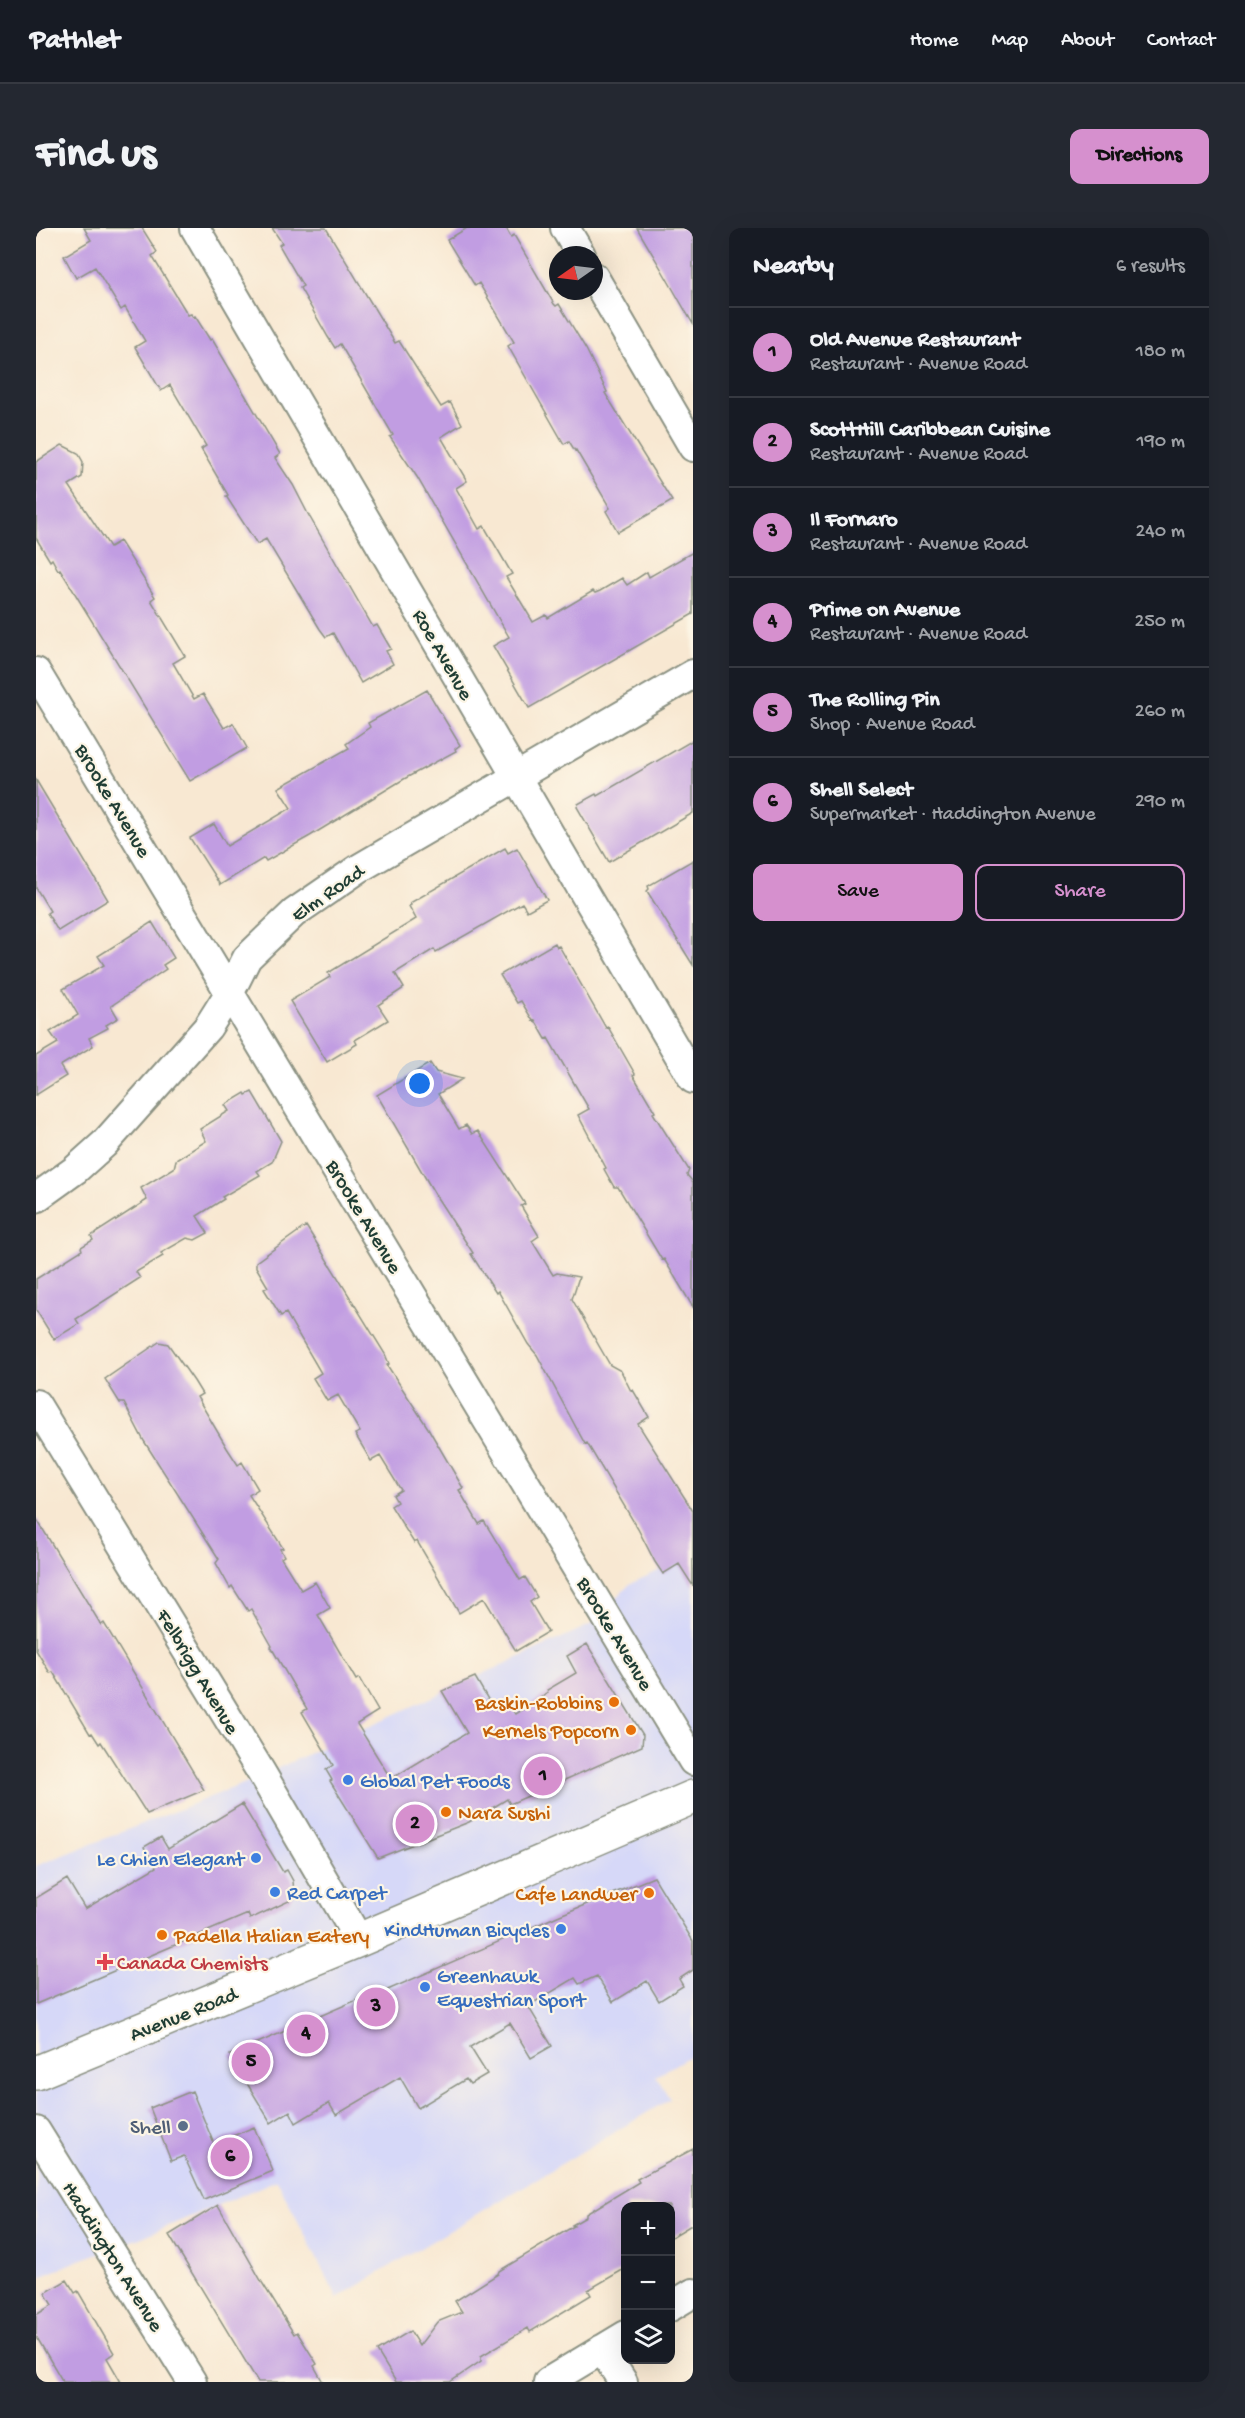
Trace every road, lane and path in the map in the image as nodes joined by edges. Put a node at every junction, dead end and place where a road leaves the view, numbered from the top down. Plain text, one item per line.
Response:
1 (195, 228) edge
2 (565, 228) edge
3 (576, 246) edge
4 (603, 292) edge
5 (693, 447) edge
6 (36, 672) edge
7 (693, 674) edge
8 (516, 777) junction
9 (230, 992) junction
10 (693, 1079) edge
11 (36, 1198) edge
12 (36, 1404) edge
13 (693, 1761) edge
14 (693, 1797) edge
15 (359, 1941) junction
16 (36, 2073) edge
17 (36, 2131) edge
18 (693, 2293) edge
19 (675, 2304) edge
20 (614, 2342) edge
21 (192, 2382) edge
22 (548, 2382) edge
23 (623, 2382) edge

1 - 8 street, Roe Avenue
2 - 3 street
4 - 5 street
6 - 9 street, Brooke Avenue
7 - 8 street, Elm Road
8 - 9 street, Elm Road
8 - 10 street, Roe Avenue
9 - 11 street, Elm Road
9 - 13 street, Brooke Avenue
12 - 15 street, Felbrigg Avenue
14 - 15 main road, Avenue Road
15 - 16 main road, Avenue Road
17 - 21 street, Haddington Avenue
18 - 19 street
20 - 22 street
20 - 23 street

